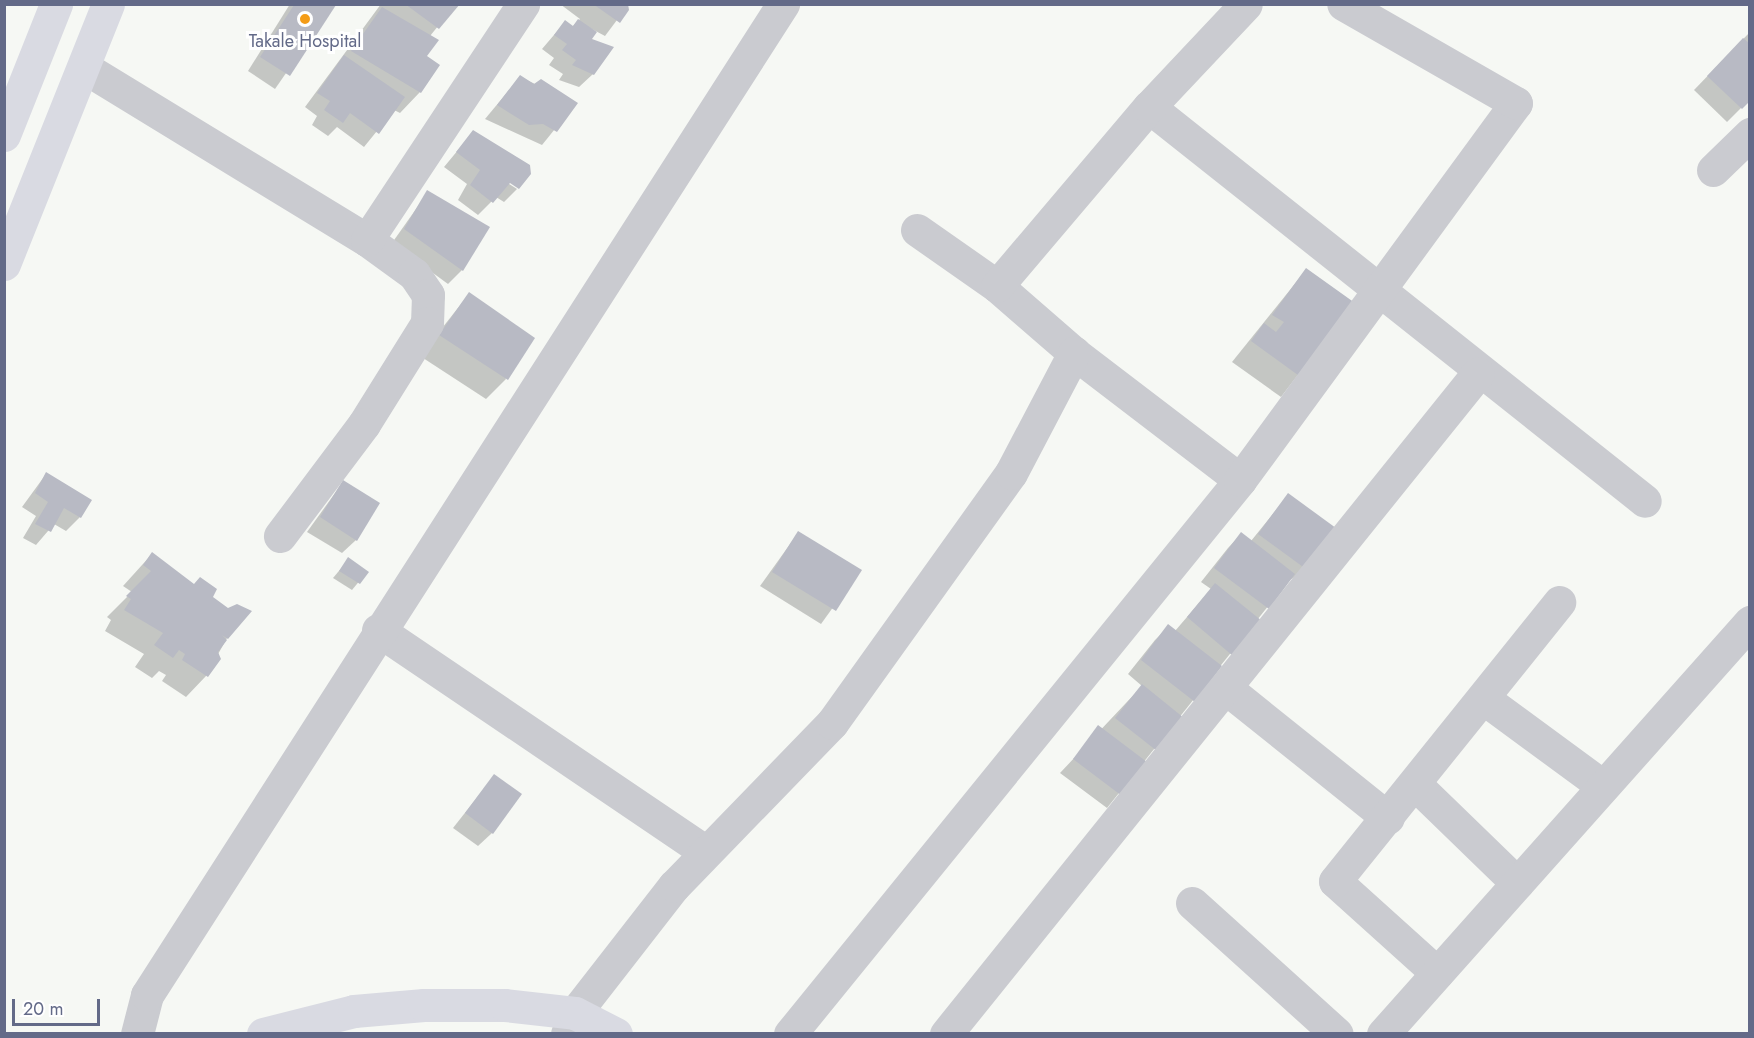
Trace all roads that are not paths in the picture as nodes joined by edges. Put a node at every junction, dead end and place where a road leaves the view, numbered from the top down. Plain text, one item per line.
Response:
1 (56, 4) edge
2 (108, 4) edge
3 (523, 4) edge
4 (783, 4) edge
5 (1246, 4) edge
6 (1343, 4) edge
7 (85, 68) junction
8 (1149, 106) junction
9 (1749, 134) edge
10 (4, 135) edge
11 (1713, 170) dead end
12 (917, 230) dead end
13 (367, 240) junction
14 (4, 264) edge
15 (998, 286) junction
16 (1379, 295) junction
17 (1074, 354) junction
18 (1478, 373) junction
19 (1240, 480) junction
20 (1645, 501) dead end
21 (280, 536) dead end
22 (1559, 603) dead end
23 (1749, 622) edge
24 (378, 630) junction
25 (1227, 689) junction
26 (1484, 698) junction
27 (1416, 784) junction
28 (1604, 786) junction
29 (1388, 818) junction
30 (706, 852) junction
31 (1517, 883) junction
32 (1192, 903) dead end
33 (1437, 973) junction
34 (571, 1023) edge
35 (137, 1034) edge
36 (263, 1034) edge
37 (616, 1034) edge
38 (790, 1034) edge
39 (946, 1034) edge
40 (1337, 1034) edge
41 (1383, 1034) edge

1 - 10 main road
2 - 7 main road
3 - 13 street
4 - 24 street
5 - 8 street
6 - 16 street
7 - 13 street
7 - 14 main road
8 - 15 street
8 - 16 street
9 - 11 street
12 - 15 street
13 - 21 street
15 - 17 street
16 - 18 street
16 - 19 street
17 - 19 street
17 - 30 street
18 - 20 street
18 - 25 street
19 - 38 street
22 - 26 street
23 - 28 street
24 - 30 street
24 - 35 street
25 - 29 street
25 - 39 street
26 - 27 street
26 - 28 street
27 - 29 street
27 - 31 street
28 - 31 street
29 - 33 street
30 - 34 street
31 - 33 street
32 - 40 street
33 - 41 street
34 - 36 main road
34 - 37 main road

